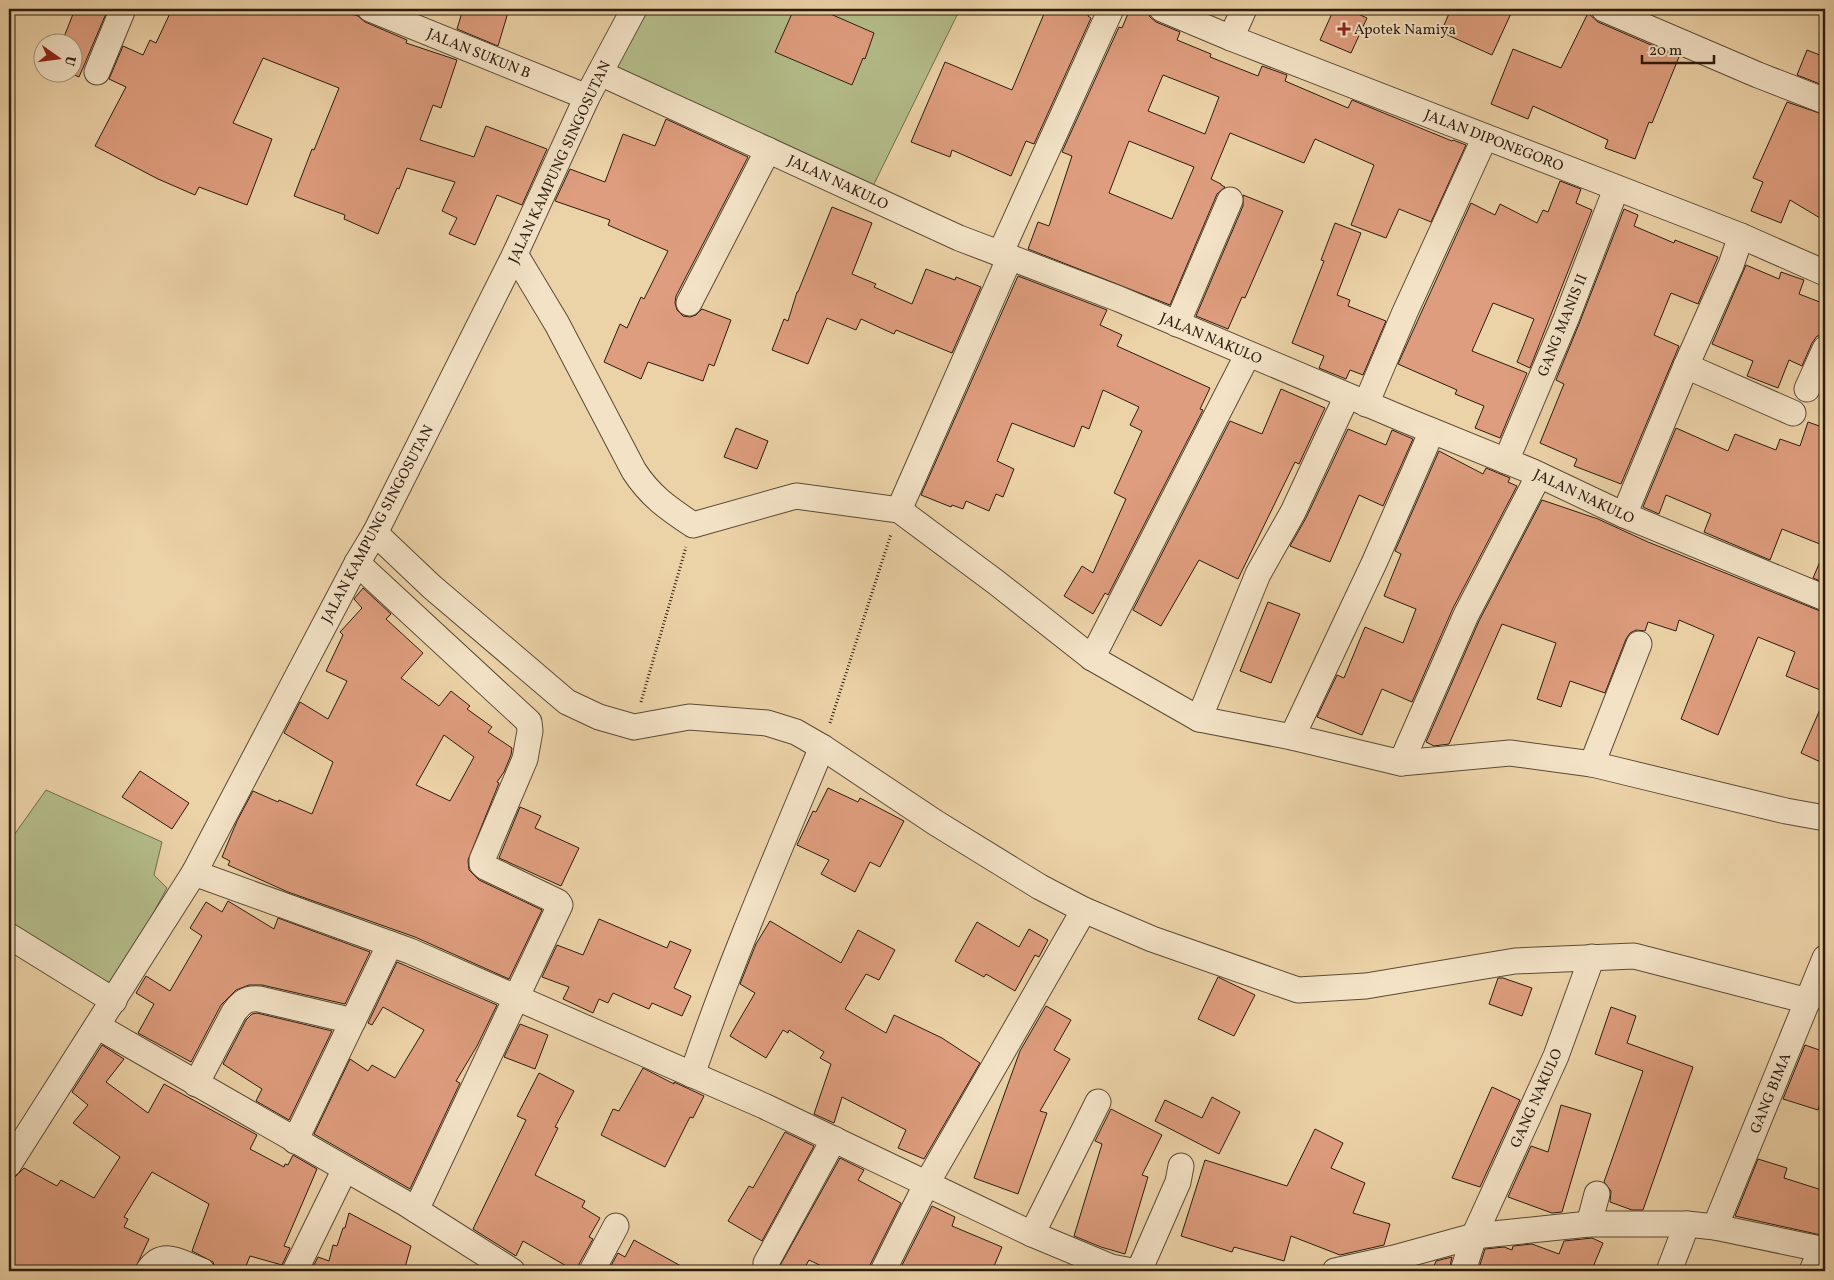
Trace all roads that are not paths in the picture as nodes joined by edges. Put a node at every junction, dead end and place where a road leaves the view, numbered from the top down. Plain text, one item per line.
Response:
1 (123, 9) edge
2 (634, 9) edge
3 (1110, 9) edge
4 (1162, 9) edge
5 (1244, 9) edge
6 (1604, 9) edge
7 (381, 11) edge
8 (1231, 38) junction
9 (97, 72) dead end
10 (600, 73) junction
11 (587, 97) junction
12 (1825, 101) edge
13 (1485, 137) junction
14 (768, 150) junction
15 (1616, 188) junction
16 (1230, 200) dead end
17 (1741, 236) junction
18 (515, 254) junction
19 (1005, 255) junction
20 (1825, 273) edge
21 (689, 303) dead end
22 (1177, 324) junction
23 (1825, 349) edge
24 (1248, 354) junction
25 (1686, 366) junction
26 (1807, 389) dead end
27 (1356, 400) junction
28 (1793, 413) dead end
29 (1432, 431) junction
30 (1506, 461) junction
31 (1539, 475) junction
32 (899, 510) junction
33 (1624, 515) junction
34 (375, 533) junction
35 (357, 563) junction
36 (1825, 598) edge
37 (1639, 644) dead end
38 (1092, 658) junction
39 (1199, 719) junction
40 (1292, 737) junction
41 (822, 747) junction
42 (1401, 763) junction
43 (1592, 764) junction
44 (1825, 818) edge
45 (194, 872) junction
46 (1084, 910) junction
47 (9, 936) edge
48 (390, 944) junction
49 (1592, 957) junction
50 (1825, 958) edge
51 (516, 998) junction
52 (114, 1001) junction
53 (1808, 1001) junction
54 (353, 1021) junction
55 (96, 1026) junction
56 (692, 1075) junction
57 (196, 1084) junction
58 (1098, 1102) dead end
59 (834, 1139) junction
60 (296, 1141) junction
61 (9, 1164) edge
62 (1181, 1166) dead end
63 (345, 1169) junction
64 (927, 1183) junction
65 (1597, 1194) dead end
66 (416, 1210) junction
67 (1589, 1224) junction
68 (1687, 1224) junction
69 (616, 1226) dead end
70 (1715, 1228) junction
71 (1032, 1234) junction
72 (1474, 1236) junction
73 (1820, 1257) edge
74 (766, 1263) dead end
75 (1117, 1270) edge
76 (1345, 1270) edge
77 (148, 1271) edge
78 (202, 1271) edge
79 (295, 1271) edge
80 (512, 1271) edge
81 (592, 1271) edge
82 (883, 1271) edge
83 (1139, 1271) edge
84 (1463, 1271) edge
85 (1668, 1271) edge

1 - 9 street
2 - 10 street, JALAN KAMPUNG SINGOSUTAN
3 - 19 street
4 - 8 street, JALAN DIPONEGORO
5 - 8 street
6 - 12 street
7 - 11 street, JALAN SUKUN B
8 - 13 street, JALAN DIPONEGORO
10 - 11 street, JALAN KAMPUNG SINGOSUTAN
10 - 14 street, JALAN NAKULO
11 - 18 street, JALAN KAMPUNG SINGOSUTAN
13 - 15 street, JALAN DIPONEGORO
13 - 27 street
14 - 19 street, JALAN NAKULO
14 - 21 street
15 - 17 street, JALAN DIPONEGORO
15 - 30 street, GANG MANIS II
16 - 22 street
17 - 20 street, JALAN DIPONEGORO
17 - 25 street
18 - 32 street
18 - 34 street, JALAN KAMPUNG SINGOSUTAN
19 - 22 street, JALAN NAKULO
19 - 32 street
22 - 24 street, JALAN NAKULO
23 - 26 street
24 - 27 street, JALAN NAKULO
24 - 38 street
25 - 28 street
25 - 33 street
27 - 29 street, JALAN NAKULO
27 - 39 street
29 - 30 street, JALAN NAKULO
29 - 40 street
30 - 31 street, JALAN NAKULO
31 - 33 street, JALAN NAKULO
31 - 42 street
32 - 38 street
33 - 36 street, JALAN NAKULO
34 - 35 street, JALAN KAMPUNG SINGOSUTAN
34 - 41 street
35 - 45 street, JALAN KAMPUNG SINGOSUTAN
35 - 51 street
37 - 43 street
38 - 39 street
39 - 40 street
40 - 42 street
41 - 46 street
41 - 56 street
42 - 43 street
43 - 44 street
45 - 48 street
45 - 52 street, JALAN KAMPUNG SINGOSUTAN
46 - 49 street
46 - 64 street
47 - 52 street
48 - 51 street
48 - 54 street
49 - 53 street
49 - 72 street, GANG NAKULO
50 - 53 street, GANG BIMA
51 - 56 street
51 - 66 street
52 - 55 street, JALAN KAMPUNG SINGOSUTAN
53 - 70 street, GANG BIMA
54 - 57 street
54 - 60 street
55 - 57 street
55 - 61 street, JALAN KAMPUNG SINGOSUTAN
56 - 59 street
57 - 60 street
58 - 71 street
59 - 64 street
59 - 74 street
60 - 63 street
62 - 83 street
63 - 66 street
63 - 79 street
64 - 71 street
64 - 82 street
65 - 67 street
66 - 80 street
67 - 68 street
67 - 72 street
68 - 70 street
68 - 85 street
69 - 81 street
70 - 73 street
71 - 75 street
72 - 76 street
72 - 84 street, GANG NAKULO
77 - 78 street

